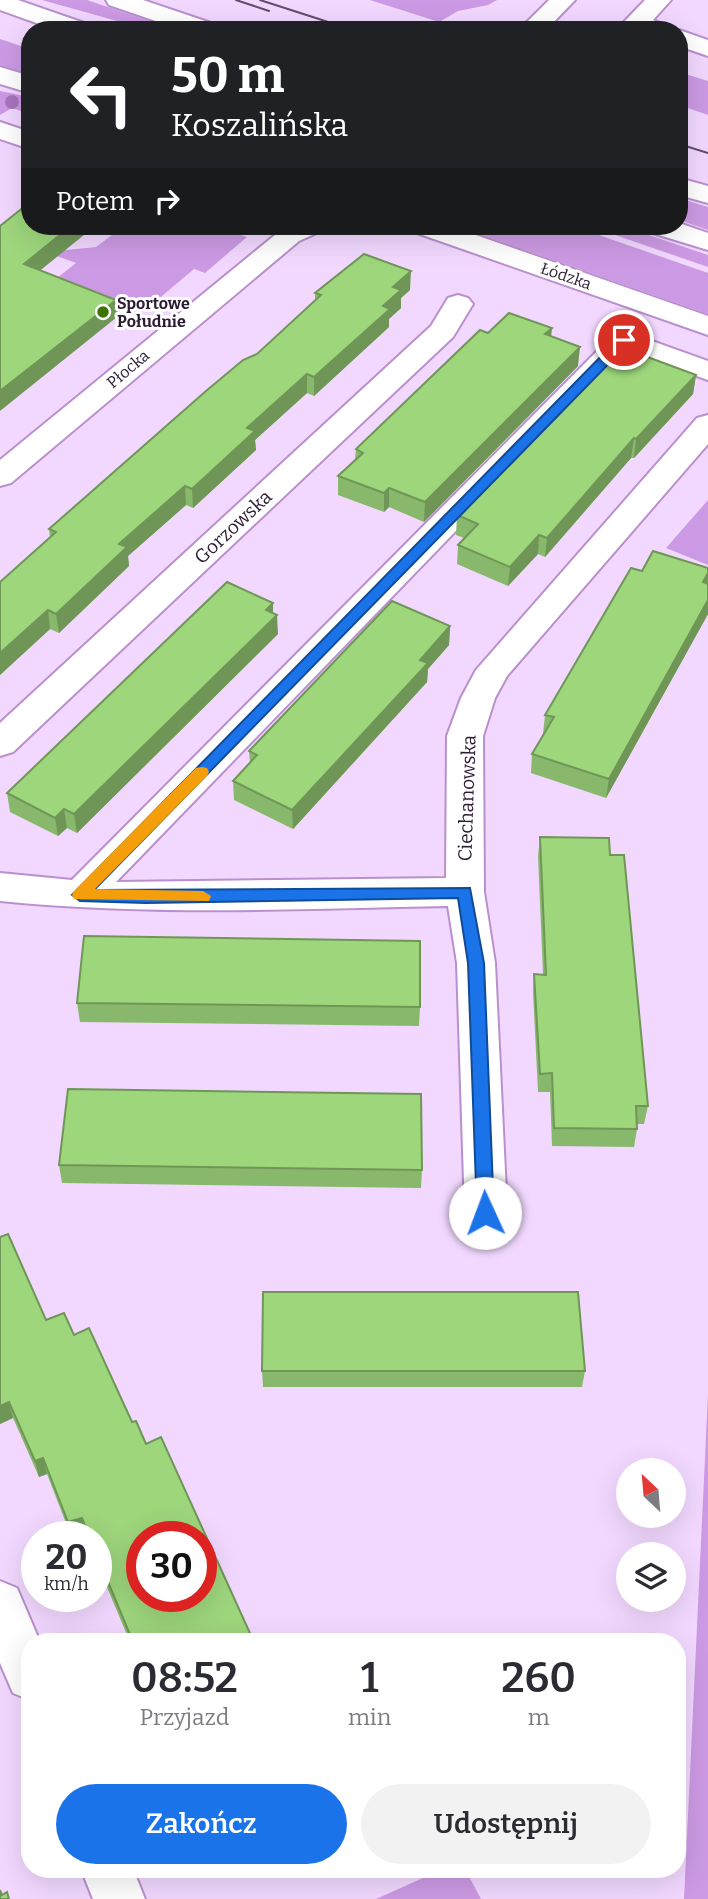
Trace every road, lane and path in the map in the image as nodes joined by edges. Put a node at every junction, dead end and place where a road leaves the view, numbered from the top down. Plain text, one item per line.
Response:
1 (118, 0) edge
2 (563, 0) edge
3 (659, 0) edge
4 (0, 2) edge
5 (55, 21) edge
6 (181, 21) edge
7 (541, 21) edge
8 (638, 21) edge
9 (688, 41) edge
10 (708, 48) edge
11 (0, 75) edge
12 (21, 82) edge
13 (0, 130) edge
14 (21, 138) edge
15 (688, 189) edge
16 (708, 195) edge
17 (290, 235) edge
18 (450, 235) edge
19 (685, 235) edge
20 (708, 243) edge
21 (458, 304) dead end
22 (708, 326) edge
23 (708, 371) edge
24 (708, 425) edge
25 (0, 476) edge
26 (0, 743) edge
27 (0, 887) edge
28 (465, 892) junction
29 (80, 895) junction
30 (485, 1213) dead end
31 (0, 1604) edge
32 (21, 1654) edge
33 (111, 1878) edge
34 (120, 1899) edge

1 - 6 street
2 - 7 street
3 - 8 street
4 - 5 street
9 - 10 street
11 - 12 street
13 - 14 street
15 - 16 street
17 - 25 street, Płocka
18 - 22 street, Łódzka
19 - 20 street
21 - 26 street, Gorzowska
23 - 29 street
24 - 28 street, Ciechanowska
27 - 29 street
28 - 29 street
28 - 30 street, Ciechanowska
31 - 32 street
33 - 34 street

